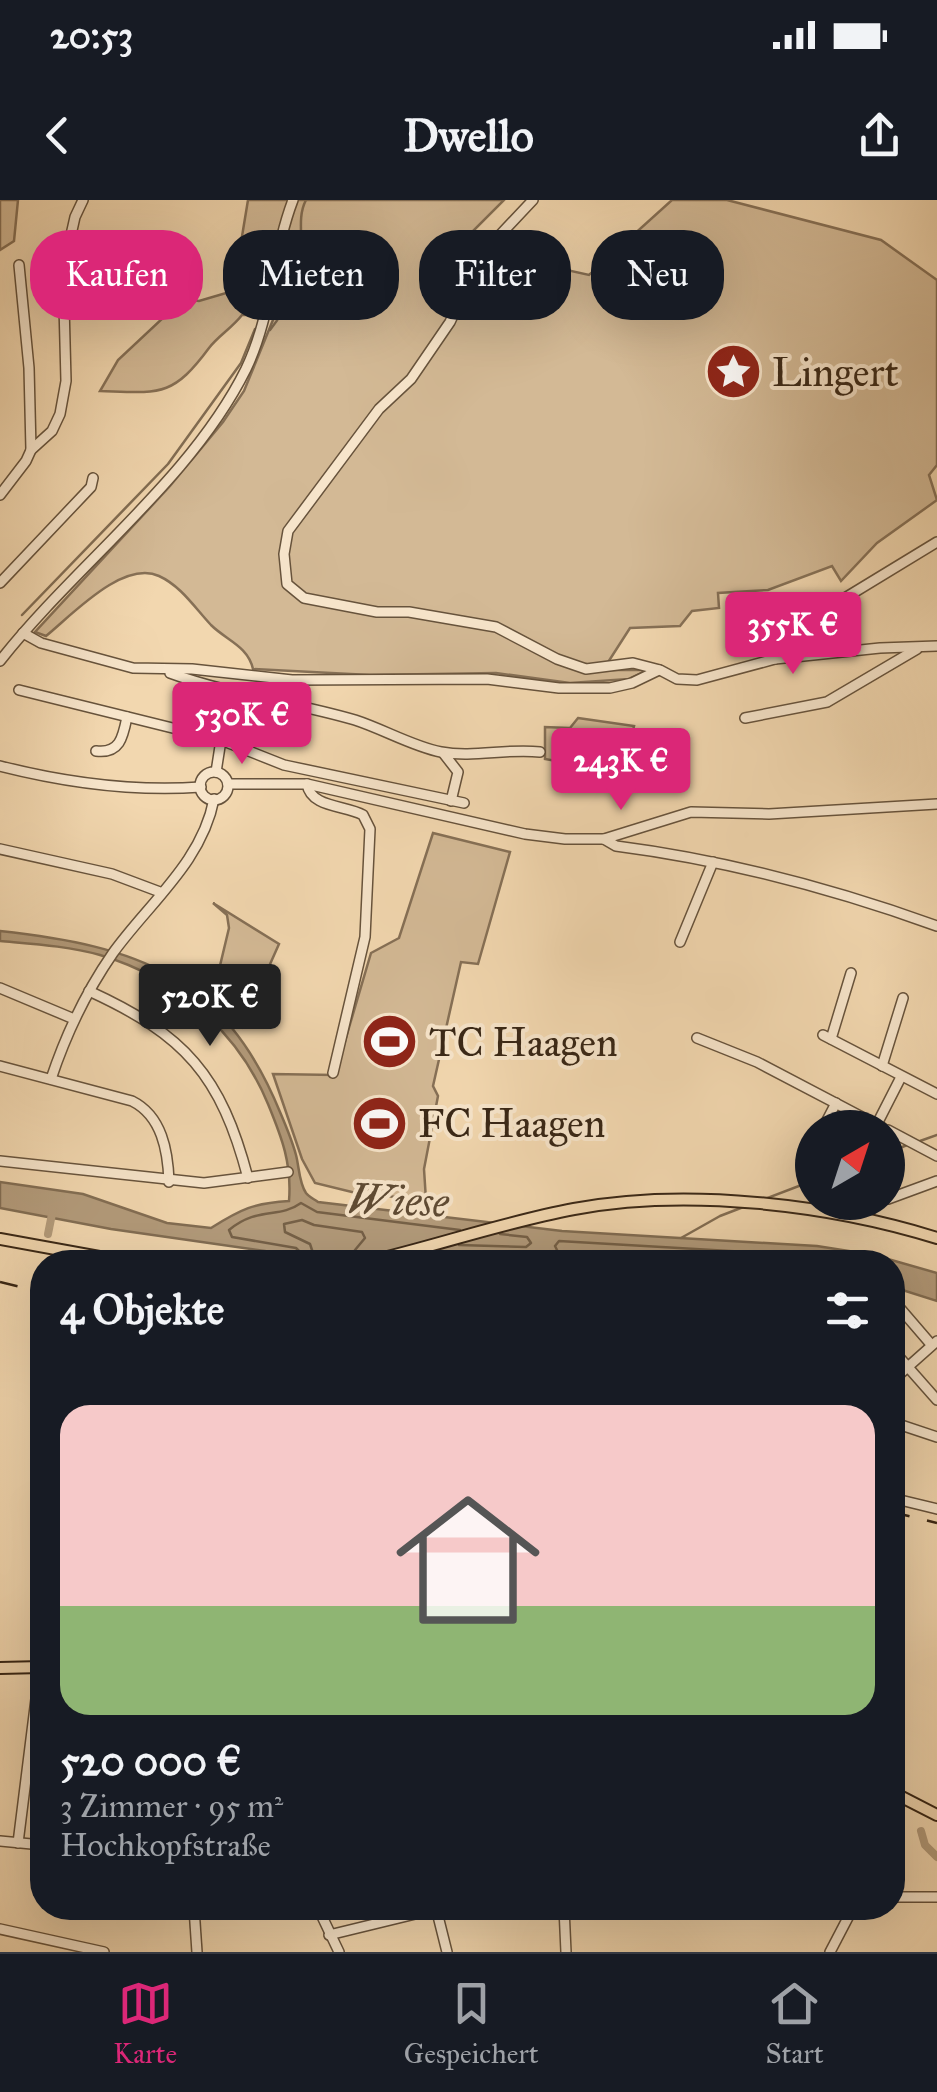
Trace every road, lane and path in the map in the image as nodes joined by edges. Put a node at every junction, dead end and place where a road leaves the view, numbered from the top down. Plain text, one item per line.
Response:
1 (83, 200) edge
2 (293, 200) edge
3 (533, 200) edge
4 (19, 266) dead end
5 (31, 450) junction
6 (93, 478) dead end
7 (0, 495) edge
8 (937, 542) edge
9 (0, 583) edge
10 (23, 633) junction
11 (937, 646) edge
12 (919, 648) junction
13 (1, 658) edge
14 (775, 659) junction
15 (162, 670) junction
16 (660, 670) junction
17 (19, 690) dead end
18 (128, 717) junction
19 (745, 718) dead end
20 (222, 740) junction
21 (96, 752) dead end
22 (442, 752) junction
23 (540, 752) dead end
24 (0, 766) edge
25 (216, 772) junction
26 (228, 784) junction
27 (307, 784) junction
28 (200, 787) junction
29 (214, 800) junction
30 (451, 801) junction
31 (464, 803) dead end
32 (937, 804) edge
33 (604, 839) junction
34 (0, 849) edge
35 (713, 862) junction
36 (160, 892) junction
37 (937, 926) edge
38 (680, 942) dead end
39 (851, 972) dead end
40 (0, 988) edge
41 (89, 991) junction
42 (903, 998) dead end
43 (74, 1018) junction
44 (697, 1038) dead end
45 (0, 1066) edge
46 (882, 1066) junction
47 (333, 1073) dead end
48 (901, 1076) junction
49 (51, 1079) junction
50 (936, 1091) edge
51 (836, 1103) junction
52 (832, 1110) edge
53 (850, 1110) edge
54 (889, 1110) edge
55 (905, 1139) edge
56 (937, 1156) edge
57 (0, 1161) edge
58 (288, 1172) dead end
59 (248, 1178) junction
60 (937, 1181) edge
61 (169, 1182) junction
62 (905, 1193) edge
63 (937, 1238) edge
64 (0, 1239) edge
65 (52, 1250) edge
66 (414, 1250) edge
67 (905, 1312) edge
68 (934, 1345) edge
69 (905, 1363) edge
70 (908, 1367) junction
71 (905, 1370) edge
72 (937, 1400) edge
73 (905, 1426) edge
74 (937, 1437) edge
75 (905, 1501) edge
76 (937, 1509) edge
77 (30, 1667) edge
78 (0, 1668) edge
79 (30, 1751) edge
80 (905, 1799) edge
81 (937, 1815) edge
82 (0, 1841) edge
83 (18, 1843) junction
84 (30, 1844) edge
85 (905, 1896) edge
86 (937, 1897) edge
87 (195, 1920) edge
88 (323, 1920) edge
89 (390, 1920) edge
90 (440, 1920) edge
91 (565, 1920) edge
92 (847, 1920) edge
93 (0, 1929) edge
94 (329, 1935) junction
95 (104, 1952) edge
96 (197, 1952) edge
97 (340, 1952) edge
98 (447, 1952) edge
99 (566, 1952) edge
100 (830, 1952) edge

1 - 5 street
2 - 10 street
3 - 16 street
4 - 5 street
5 - 7 street
6 - 9 street
8 - 14 street
10 - 13 street
10 - 15 street
11 - 12 street
12 - 14 street
12 - 19 street
14 - 16 street
15 - 16 street
15 - 22 street
17 - 18 street
18 - 20 street
18 - 21 street
20 - 25 street
20 - 30 street
22 - 23 street
22 - 30 street
24 - 28 street
25 - 26 street
25 - 28 street
26 - 27 street
26 - 29 street
27 - 33 street
27 - 47 street
28 - 29 street
29 - 36 street
30 - 31 street
32 - 33 street
33 - 35 street
34 - 36 street
35 - 37 street
35 - 38 street
36 - 41 street
39 - 46 street
40 - 43 street
41 - 43 street
41 - 59 street
42 - 46 street
43 - 49 street
44 - 51 street
45 - 49 street
46 - 48 street
48 - 50 street
48 - 54 street
49 - 61 street
51 - 52 street
51 - 53 street
55 - 56 street
57 - 61 street
58 - 59 street
59 - 61 street
60 - 62 street
63 - 66 main road
64 - 65 main road
67 - 68 street
68 - 70 street
69 - 70 street
70 - 71 street
70 - 72 street
73 - 74 street
75 - 76 street
77 - 78 main road
79 - 83 street
80 - 81 main road
82 - 83 street
83 - 84 street
85 - 86 street
87 - 96 street
88 - 94 street
89 - 94 street
90 - 98 street
91 - 99 street
92 - 100 street
93 - 95 street
94 - 97 street

